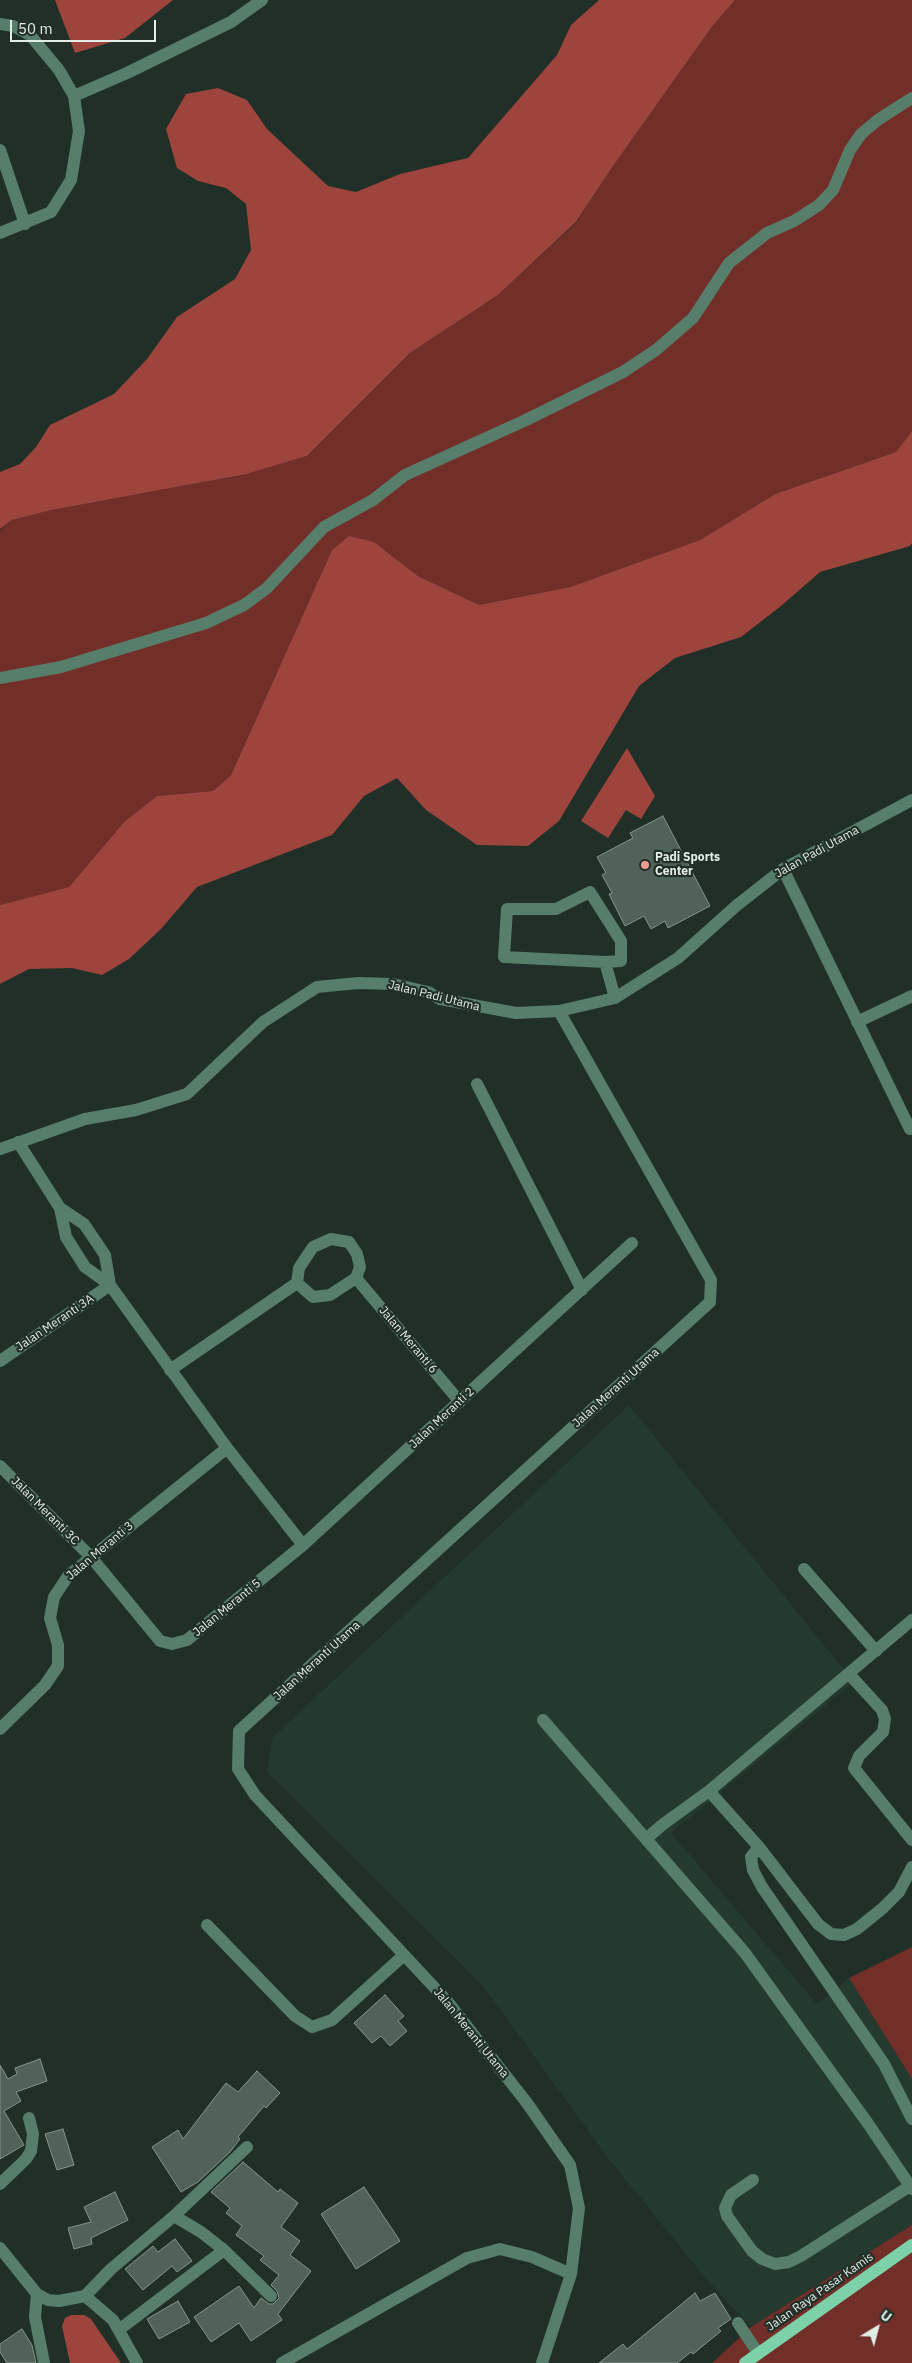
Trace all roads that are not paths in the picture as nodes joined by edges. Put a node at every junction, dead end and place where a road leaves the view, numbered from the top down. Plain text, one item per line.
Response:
1 (262, 0) edge
2 (0, 24) edge
3 (74, 96) junction
4 (912, 98) edge
5 (0, 150) edge
6 (25, 224) junction
7 (0, 233) edge
8 (0, 678) edge
9 (912, 800) edge
10 (783, 869) junction
11 (605, 962) junction
12 (912, 996) edge
13 (615, 998) junction
14 (559, 1011) junction
15 (857, 1022) junction
16 (477, 1084) dead end
17 (910, 1129) dead end
18 (18, 1142) junction
19 (0, 1149) edge
20 (60, 1208) junction
21 (632, 1243) dead end
22 (356, 1278) junction
23 (296, 1283) junction
24 (110, 1285) junction
25 (582, 1290) junction
26 (0, 1360) edge
27 (170, 1370) junction
28 (460, 1402) junction
29 (226, 1448) junction
30 (0, 1466) edge
31 (303, 1546) junction
32 (91, 1557) junction
33 (804, 1569) dead end
34 (912, 1620) edge
35 (876, 1651) junction
36 (849, 1674) junction
37 (543, 1720) dead end
38 (0, 1729) edge
39 (710, 1791) junction
40 (646, 1839) junction
41 (912, 1840) edge
42 (758, 1846) junction
43 (912, 1867) edge
44 (207, 1925) dead end
45 (404, 1955) junction
46 (29, 2118) dead end
47 (912, 2119) edge
48 (247, 2147) dead end
49 (753, 2180) dead end
50 (0, 2184) edge
51 (911, 2188) edge
52 (174, 2216) junction
53 (912, 2245) edge
54 (0, 2248) edge
55 (224, 2250) junction
56 (571, 2274) junction
57 (38, 2294) junction
58 (85, 2296) junction
59 (271, 2296) dead end
60 (738, 2323) dead end
61 (120, 2329) junction
62 (758, 2353) junction
63 (44, 2363) edge
64 (137, 2363) edge
65 (282, 2363) edge
66 (542, 2363) edge
67 (745, 2363) edge

1 - 3 street
2 - 3 street
3 - 6 street
4 - 8 street
5 - 6 street
6 - 7 street
9 - 10 street, Jalan Padi Utama
10 - 13 street, Jalan Padi Utama
10 - 15 street
11 - 11 street
11 - 13 street
12 - 15 street
13 - 14 street, Jalan Padi Utama
14 - 18 street, Jalan Padi Utama
14 - 45 street, Jalan Meranti Utama
15 - 17 street
16 - 25 street
18 - 19 street, Jalan Padi Utama
18 - 20 street
20 - 24 street
20 - 24 street
21 - 25 street, Jalan Meranti 2
22 - 23 street
22 - 23 street
22 - 28 street, Jalan Meranti 6
23 - 27 street
24 - 26 street, Jalan Meranti 3A
24 - 27 street
25 - 28 street, Jalan Meranti 2
27 - 29 street
28 - 31 street, Jalan Meranti 2
29 - 31 street
29 - 32 street, Jalan Meranti 3
30 - 32 street, Jalan Meranti 3C
31 - 32 street, Jalan Meranti 5
32 - 38 street, Jalan Meranti 3
33 - 35 street
34 - 35 street
35 - 36 street
36 - 39 street
36 - 41 street
37 - 40 street
39 - 40 street
39 - 42 street
40 - 51 street
42 - 43 street
42 - 47 street
44 - 45 street
45 - 56 street, Jalan Meranti Utama
46 - 50 street
48 - 52 street
49 - 51 street
52 - 55 street
52 - 58 street
53 - 62 main road, Jalan Raya Pasar Kamis
54 - 57 street
55 - 59 street
55 - 61 street
56 - 65 street
56 - 66 street, Jalan Meranti Utama
57 - 58 street
57 - 63 street
58 - 61 street
60 - 62 street
61 - 64 street
62 - 67 main road, Jalan Raya Pasar Kamis

